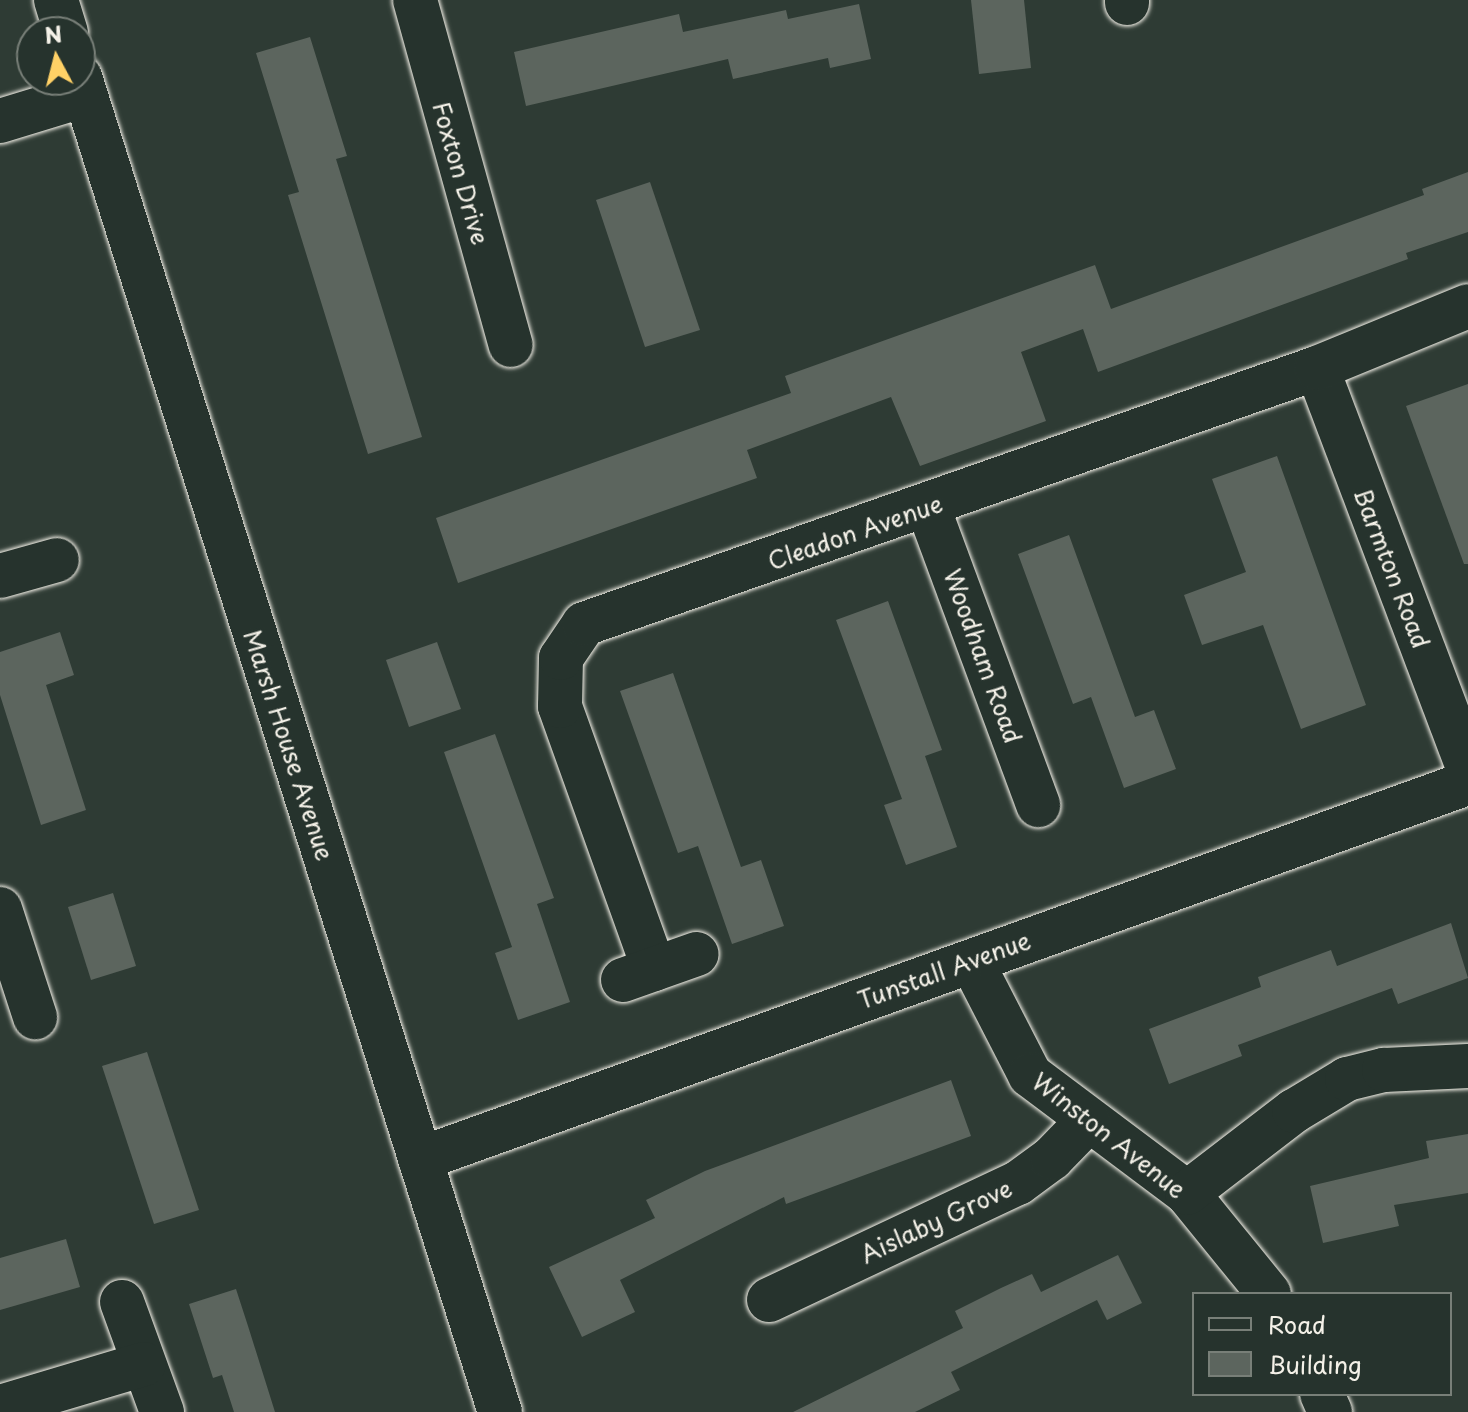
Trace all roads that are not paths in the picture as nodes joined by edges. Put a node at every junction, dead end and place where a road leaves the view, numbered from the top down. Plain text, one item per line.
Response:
1 (419, 1) edge
2 (59, 96) edge
3 (86, 96) edge
4 (0, 121) edge
5 (1468, 306) edge
6 (511, 345) dead end
7 (1317, 368) junction
8 (928, 507) junction
9 (57, 560) dead end
10 (0, 577) edge
11 (1468, 767) edge
12 (1468, 783) edge
13 (1041, 803) dead end
14 (0, 909) edge
15 (697, 954) dead end
16 (972, 962) junction
17 (10, 972) edge
18 (35, 1017) dead end
19 (1468, 1066) edge
20 (1088, 1121) junction
21 (420, 1159) junction
22 (1187, 1193) junction
23 (1267, 1292) edge
24 (769, 1300) dead end
25 (122, 1302) dead end
26 (144, 1364) junction
27 (0, 1407) edge
28 (162, 1412) edge
29 (500, 1412) edge

1 - 6 street, Foxton Drive
2 - 4 street
3 - 21 street, Marsh House Avenue
5 - 7 street, Cleadon Avenue
7 - 8 street, Cleadon Avenue
7 - 11 street, Barmton Road
8 - 13 street, Woodham Road
8 - 15 street, Cleadon Avenue
9 - 10 street
12 - 16 street, Tunstall Avenue
14 - 17 street
16 - 20 street, Winston Avenue
16 - 21 street, Tunstall Avenue
17 - 18 street
19 - 22 street
20 - 22 street, Winston Avenue
20 - 24 street, Aislaby Grove
21 - 29 street, Marsh House Avenue
22 - 23 street, Winston Avenue
25 - 26 street
26 - 27 street
26 - 28 street

